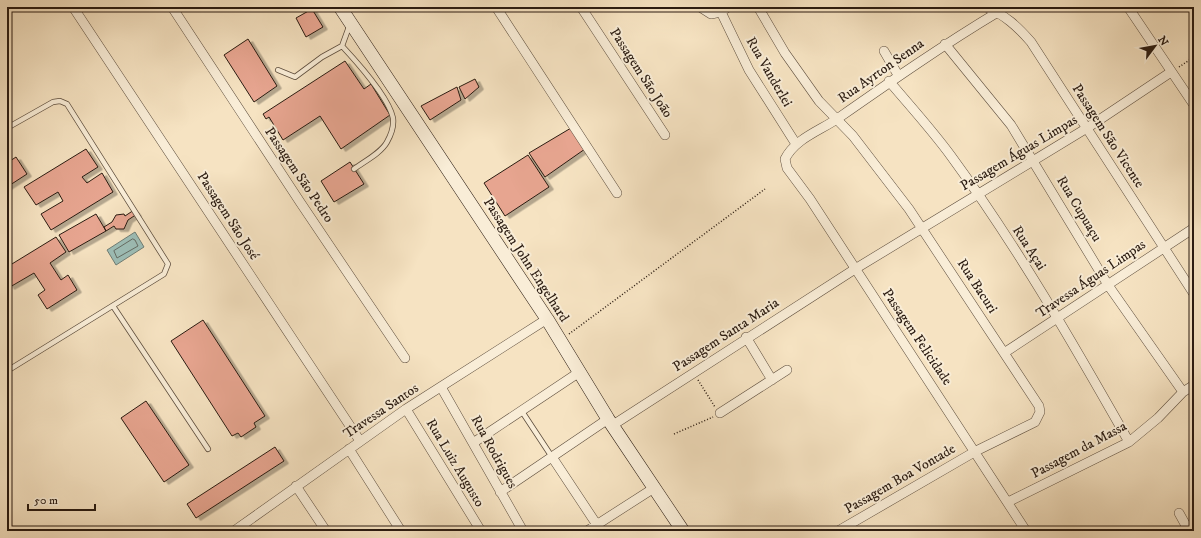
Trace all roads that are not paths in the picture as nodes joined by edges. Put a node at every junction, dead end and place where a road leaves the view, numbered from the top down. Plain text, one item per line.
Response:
1 (73, 7) edge
2 (172, 7) edge
3 (340, 7) edge
4 (496, 7) edge
5 (581, 7) edge
6 (700, 7) edge
7 (758, 7) edge
8 (986, 7) edge
9 (1128, 7) edge
10 (724, 9) edge
11 (998, 12) junction
12 (350, 23) junction
13 (946, 44) junction
14 (342, 46) junction
15 (884, 51) dead end
16 (278, 70) dead end
17 (1171, 72) junction
18 (898, 76) junction
19 (889, 81) junction
20 (1194, 105) edge
21 (836, 119) junction
22 (7, 128) edge
23 (1087, 128) junction
24 (665, 135) dead end
25 (796, 144) junction
26 (785, 159) joint
27 (1033, 161) junction
28 (354, 169) dead end
29 (617, 193) dead end
30 (978, 194) junction
31 (922, 228) junction
32 (1194, 228) edge
33 (1163, 247) junction
34 (855, 269) junction
35 (1108, 285) junction
36 (1194, 294) edge
37 (113, 306) junction
38 (546, 319) junction
39 (1058, 319) junction
40 (746, 337) junction
41 (1004, 353) junction
42 (405, 358) dead end
43 (787, 370) dead end
44 (7, 371) edge
45 (578, 373) junction
46 (772, 380) junction
47 (1194, 385) edge
48 (441, 387) junction
49 (1183, 392) junction
50 (406, 409) junction
51 (521, 410) junction
52 (720, 413) road end
53 (610, 422) junction
54 (360, 441) junction
55 (1129, 442) junction
56 (473, 443) junction
57 (208, 449) dead end
58 (349, 449) junction
59 (976, 451) junction
60 (552, 458) junction
61 (296, 486) junction
62 (654, 488) junction
63 (500, 492) junction
64 (1008, 502) junction
65 (1179, 512) dead end
66 (246, 523) junction
67 (599, 528) edge
68 (234, 531) edge
69 (251, 531) edge
70 (326, 531) edge
71 (401, 531) edge
72 (480, 531) edge
73 (523, 531) edge
74 (587, 531) edge
75 (683, 531) edge
76 (838, 531) edge
77 (1026, 531) edge
78 (1189, 531) edge

1 - 54 street, Passagem São José
2 - 42 street, Passagem São Pedro
3 - 12 main road, Passagem John Engelhard
4 - 29 street
5 - 24 street, Passagem São João
6 - 10 street, Rua Vanderlei
7 - 21 street
8 - 11 street, Passagem São Vicente
9 - 17 street
10 - 25 street, Rua Vanderlei
11 - 13 street, Rua Ayrton Senna
11 - 23 street, Passagem São Vicente
12 - 14 lane
12 - 38 main road, Passagem John Engelhard
13 - 18 street, Rua Ayrton Senna
13 - 27 street, Rua Cupuaçu
14 - 16 lane
14 - 28 lane
15 - 18 street
17 - 20 street
17 - 23 street, Passagem Águas Limpas
18 - 19 street, Rua Ayrton Senna
19 - 21 street, Rua Ayrton Senna
19 - 30 street, Rua Açai
21 - 25 street, Rua Ayrton Senna
21 - 31 street, Rua Bacuri
22 - 37 lane
23 - 27 street, Passagem Águas Limpas
23 - 33 street, Passagem São Vicente
25 - 26 street, Rua Ayrton Senna
26 - 34 street, Passagem Felicidade
27 - 30 street, Passagem Águas Limpas
27 - 35 street, Rua Cupuaçu
30 - 31 street, Passagem Águas Limpas
30 - 39 street, Rua Açai
31 - 34 street, Passagem Águas Limpas
31 - 41 street, Rua Bacuri
32 - 33 street, Travessa Águas Limpas
33 - 35 street, Travessa Águas Limpas
33 - 36 street, Passagem São Vicente
34 - 40 street, Passagem Santa Maria
34 - 59 street, Passagem Felicidade
35 - 39 street, Travessa Águas Limpas
35 - 49 street, Rua Cupuaçu
37 - 44 lane
37 - 57 lane
38 - 45 main road, Passagem John Engelhard
38 - 48 street, Travessa Santos
39 - 41 street, Travessa Águas Limpas
39 - 55 street, Rua Açai
40 - 46 street
40 - 53 street, Passagem Santa Maria
41 - 59 street, Rua Bacuri
43 - 46 street
45 - 51 street
45 - 53 main road, Passagem John Engelhard
46 - 52 street
47 - 49 street, Passagem da Massa
48 - 50 street, Travessa Santos
48 - 56 street, Rua Rodrigues
49 - 55 street, Passagem da Massa
50 - 54 street, Travessa Santos
50 - 72 street, Rua Luiz Augusto
51 - 56 street
51 - 60 lane
53 - 60 street, Passagem Santa Maria
53 - 62 main road, Passagem John Engelhard
54 - 58 street, Travessa Santos
55 - 64 street, Passagem da Massa
56 - 63 street, Rua Rodrigues
58 - 61 street, Travessa Santos
58 - 71 street
59 - 64 street, Passagem Felicidade
59 - 76 street, Passagem Boa Vontade
60 - 63 street, Passagem Santa Maria
60 - 67 street
61 - 66 street, Travessa Santos
61 - 70 street
62 - 67 street
62 - 75 main road, Passagem John Engelhard
63 - 73 street, Rua Rodrigues
64 - 77 street, Passagem Felicidade
65 - 78 street
66 - 68 street, Travessa Santos
66 - 69 street
67 - 74 street

